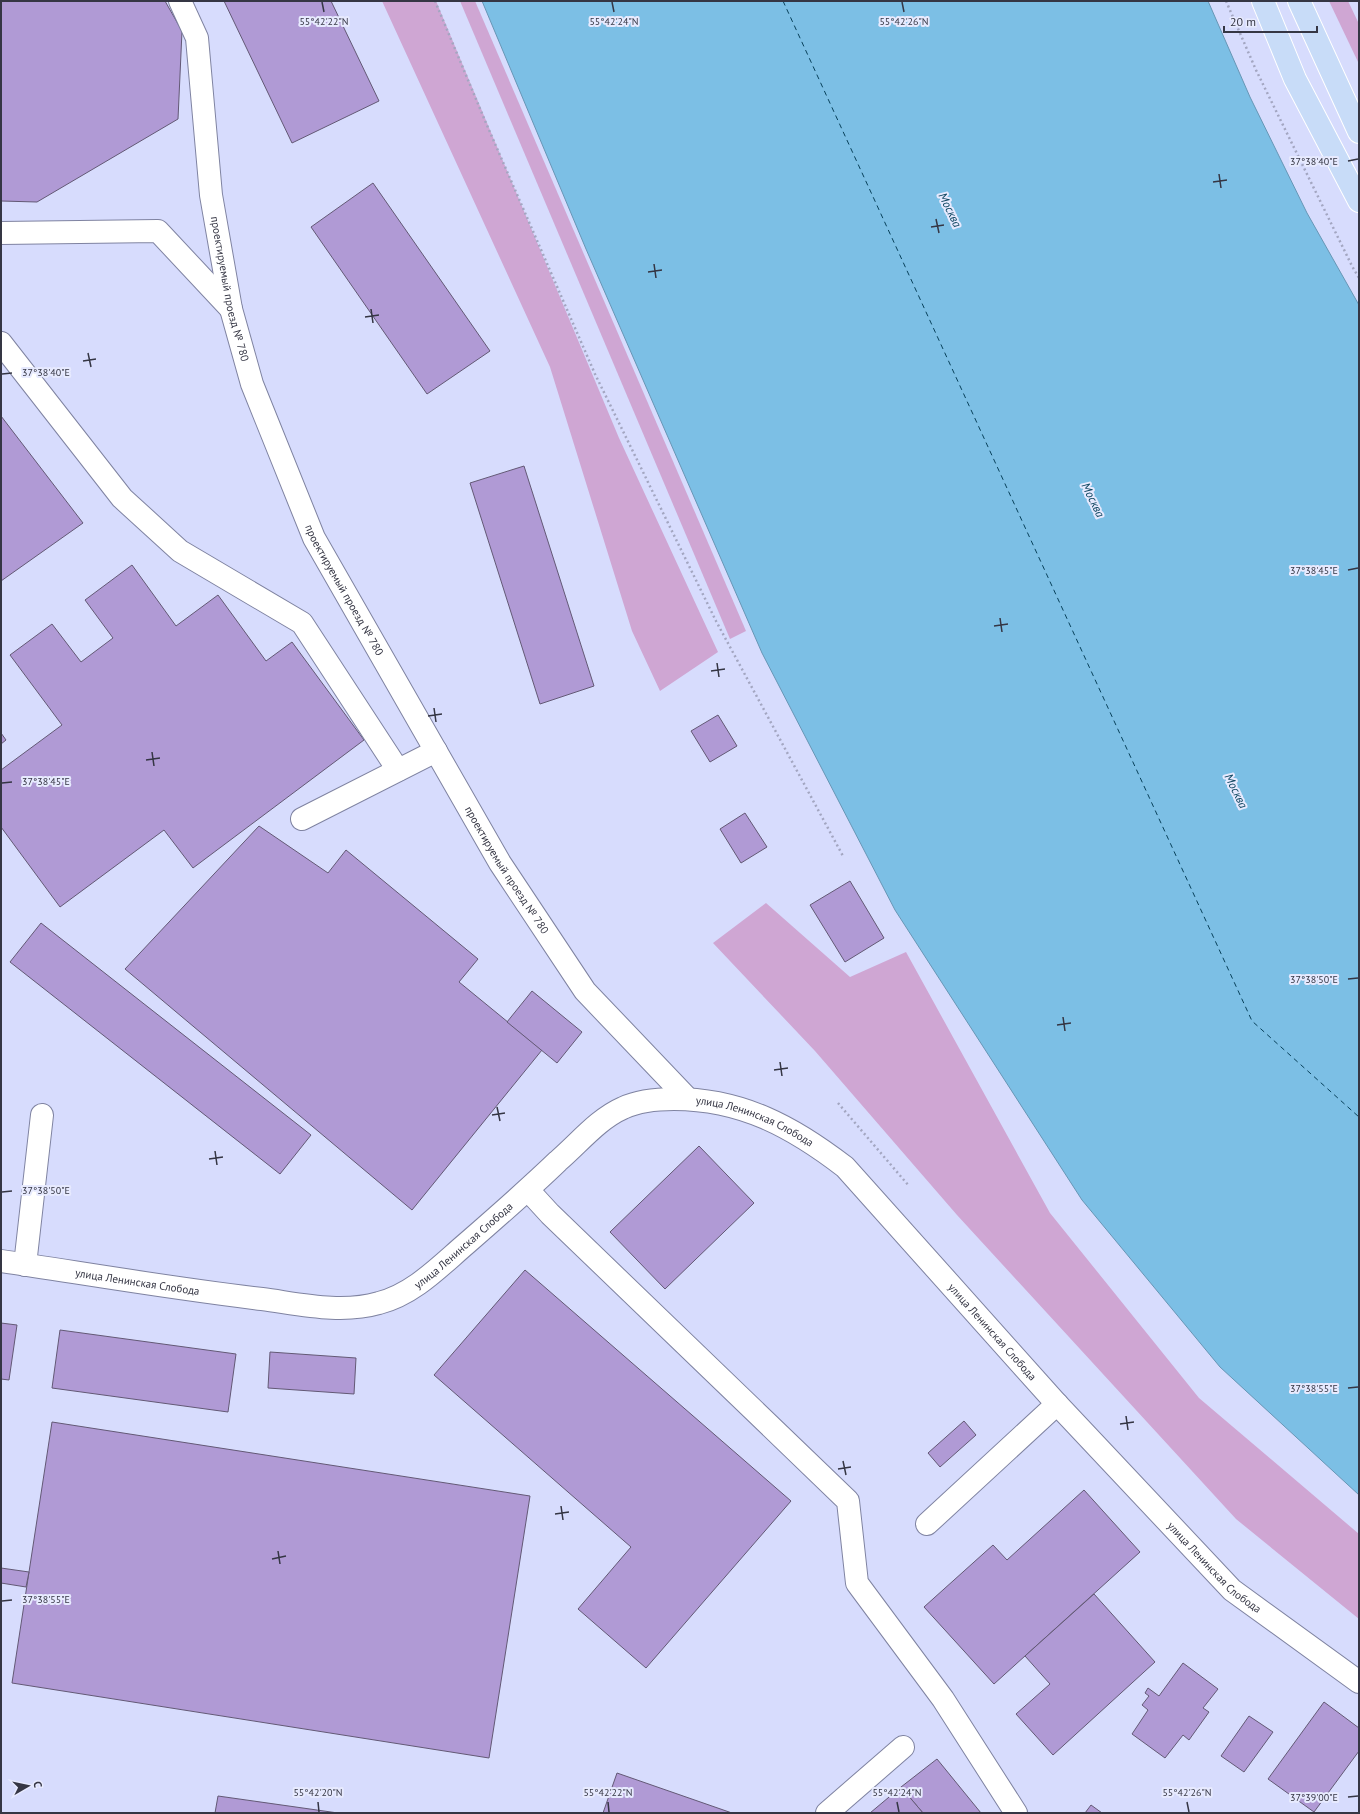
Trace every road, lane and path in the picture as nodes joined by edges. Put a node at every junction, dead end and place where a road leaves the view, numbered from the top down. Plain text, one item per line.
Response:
1 (180, 1) edge
2 (435, 1) edge
3 (1226, 1) edge
4 (1263, 1) edge
5 (1299, 1) edge
6 (1359, 132) edge
7 (1359, 201) edge
8 (1, 233) edge
9 (1359, 278) edge
10 (231, 309) junction
11 (1, 343) edge
12 (436, 751) junction
13 (398, 770) junction
14 (302, 819) dead end
15 (843, 856) dead end
16 (688, 1099) junction
17 (838, 1103) dead end
18 (42, 1115) dead end
19 (910, 1186) dead end
20 (528, 1190) junction
21 (1, 1261) edge
22 (25, 1265) junction
23 (1057, 1404) junction
24 (926, 1524) dead end
25 (1359, 1682) edge
26 (903, 1747) dead end
27 (827, 1813) edge
28 (1016, 1813) edge

1 - 10 street, проектируемый проезд № 780
2 - 15 path
3 - 9 path
4 - 7 main road
5 - 6 main road
8 - 10 street
10 - 12 street, проектируемый проезд № 780
11 - 13 street
12 - 13 street
12 - 16 street, проектируемый проезд № 780
13 - 14 street
16 - 20 street, улица Ленинская Слобода
16 - 23 street, улица Ленинская Слобода
17 - 19 path
18 - 22 street
20 - 22 street, улица Ленинская Слобода
20 - 28 street
21 - 22 street, улица Ленинская Слобода
23 - 24 street
23 - 25 street, улица Ленинская Слобода
26 - 27 street

